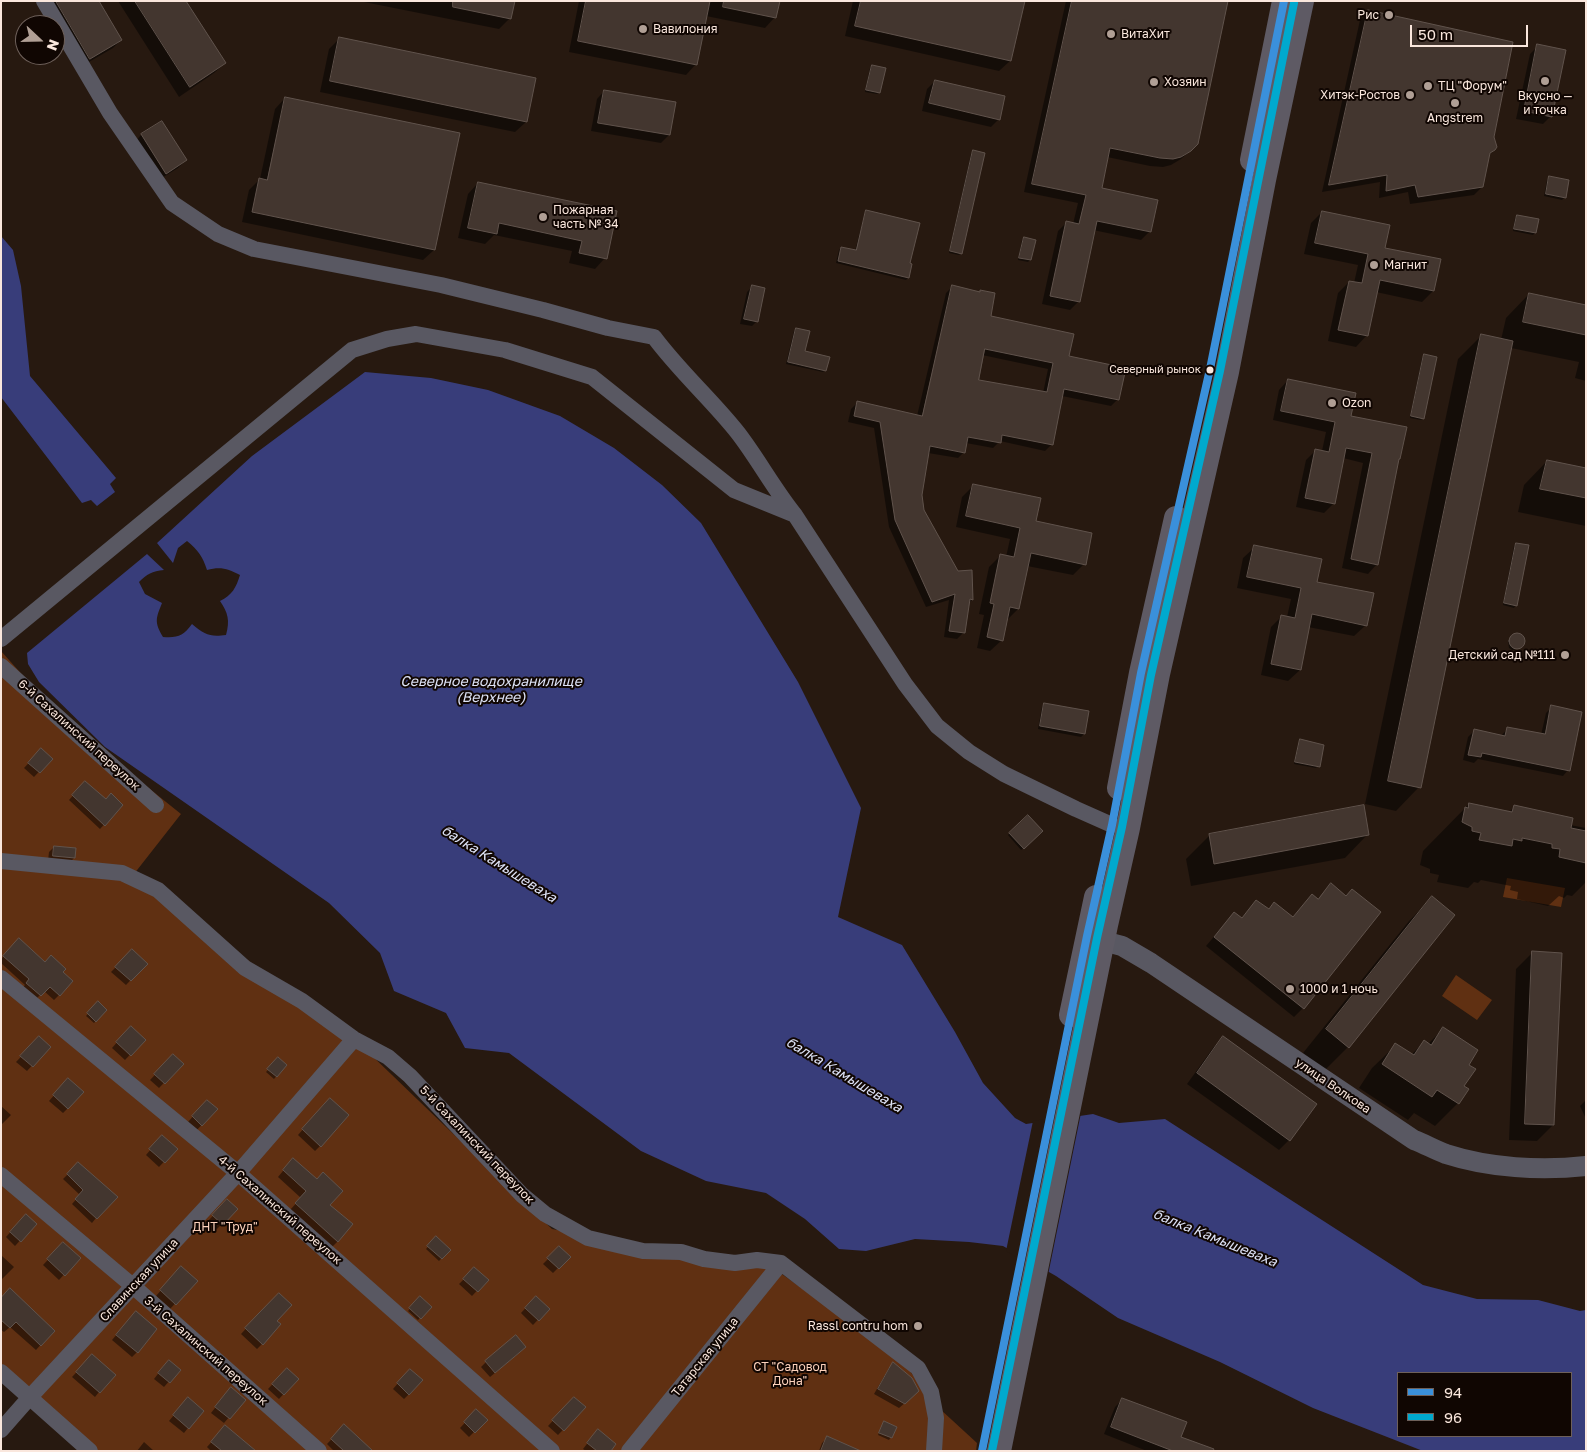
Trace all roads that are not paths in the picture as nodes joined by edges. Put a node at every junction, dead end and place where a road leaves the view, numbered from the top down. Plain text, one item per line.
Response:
1 (44, 1) edge
2 (1284, 1) edge
3 (1302, 1) edge
4 (795, 515) junction
5 (1, 639) edge
6 (1, 666) edge
7 (156, 805) dead end
8 (1112, 825) junction
9 (1, 861) edge
10 (1103, 941) junction
11 (1, 978) edge
12 (1079, 1017) junction
13 (354, 1039) junction
14 (1586, 1166) edge
15 (238, 1173) junction
16 (1, 1175) edge
17 (781, 1263) junction
18 (134, 1287) junction
19 (1, 1372) edge
20 (30, 1397) junction
21 (996, 1426) junction
22 (1, 1430) edge
23 (90, 1451) edge
24 (319, 1451) edge
25 (552, 1451) edge
26 (629, 1451) edge
27 (934, 1451) edge
28 (982, 1451) edge
29 (999, 1451) edge

1 - 4 street
2 - 8 main road
3 - 10 main road
4 - 5 street
4 - 8 street
6 - 7 street, 6-й Сахалинский переулок
8 - 12 main road
9 - 13 street, 5-й Сахалинский переулок
10 - 12 main road
10 - 14 street, улица Волкова
11 - 15 street, 4-й Сахалинский переулок
12 - 21 main road
13 - 15 street, Славинская улица
13 - 17 street, 5-й Сахалинский переулок
15 - 18 street, Славинская улица
15 - 25 street, 4-й Сахалинский переулок
16 - 18 street, 3-й Сахалинский переулок
17 - 26 street, Татарская улица
17 - 27 street
18 - 20 street, Славинская улица
18 - 24 street, 3-й Сахалинский переулок
19 - 20 street
20 - 22 street, Славинская улица
20 - 23 street
21 - 28 main road
21 - 29 main road

